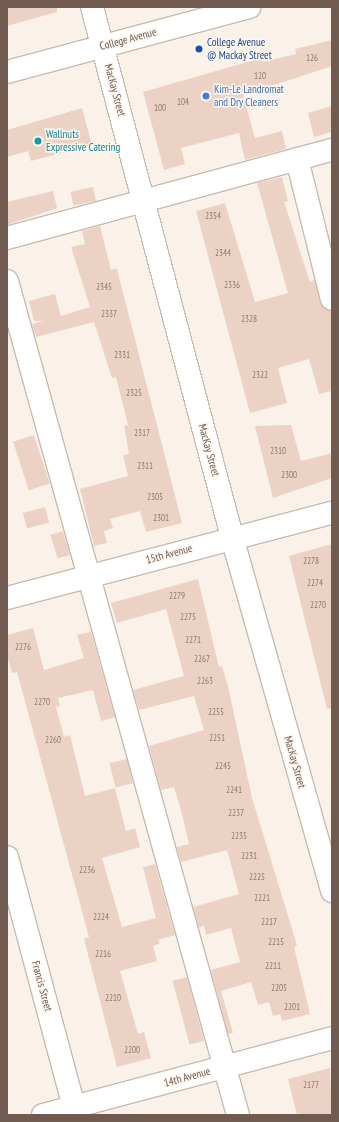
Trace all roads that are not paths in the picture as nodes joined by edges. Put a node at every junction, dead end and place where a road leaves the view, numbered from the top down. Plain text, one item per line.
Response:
1 (92, 7) edge
2 (249, 7) edge
3 (103, 46) junction
4 (7, 72) edge
5 (332, 150) edge
6 (297, 159) junction
7 (144, 202) junction
8 (7, 238) edge
9 (7, 281) edge
10 (332, 300) edge
11 (332, 513) edge
12 (232, 538) junction
13 (87, 576) junction
14 (7, 598) edge
15 (7, 857) edge
16 (332, 891) edge
17 (332, 1038) edge
18 (225, 1066) junction
19 (75, 1111) edge
20 (43, 1115) edge
21 (238, 1115) edge

1 - 3 street, MacKay Street
2 - 3 street, College Avenue
3 - 4 street, College Avenue
3 - 7 street, MacKay Street
5 - 6 street
6 - 7 street
6 - 10 street
7 - 8 street
7 - 12 street, MacKay Street
9 - 13 street
11 - 12 street, 15th Avenue
12 - 13 street, 15th Avenue
12 - 16 street, MacKay Street
13 - 14 street, 15th Avenue
13 - 18 street
15 - 19 street, Francis Street
17 - 18 street, 14th Avenue
18 - 19 street, 14th Avenue
18 - 21 street
19 - 20 street, 14th Avenue

